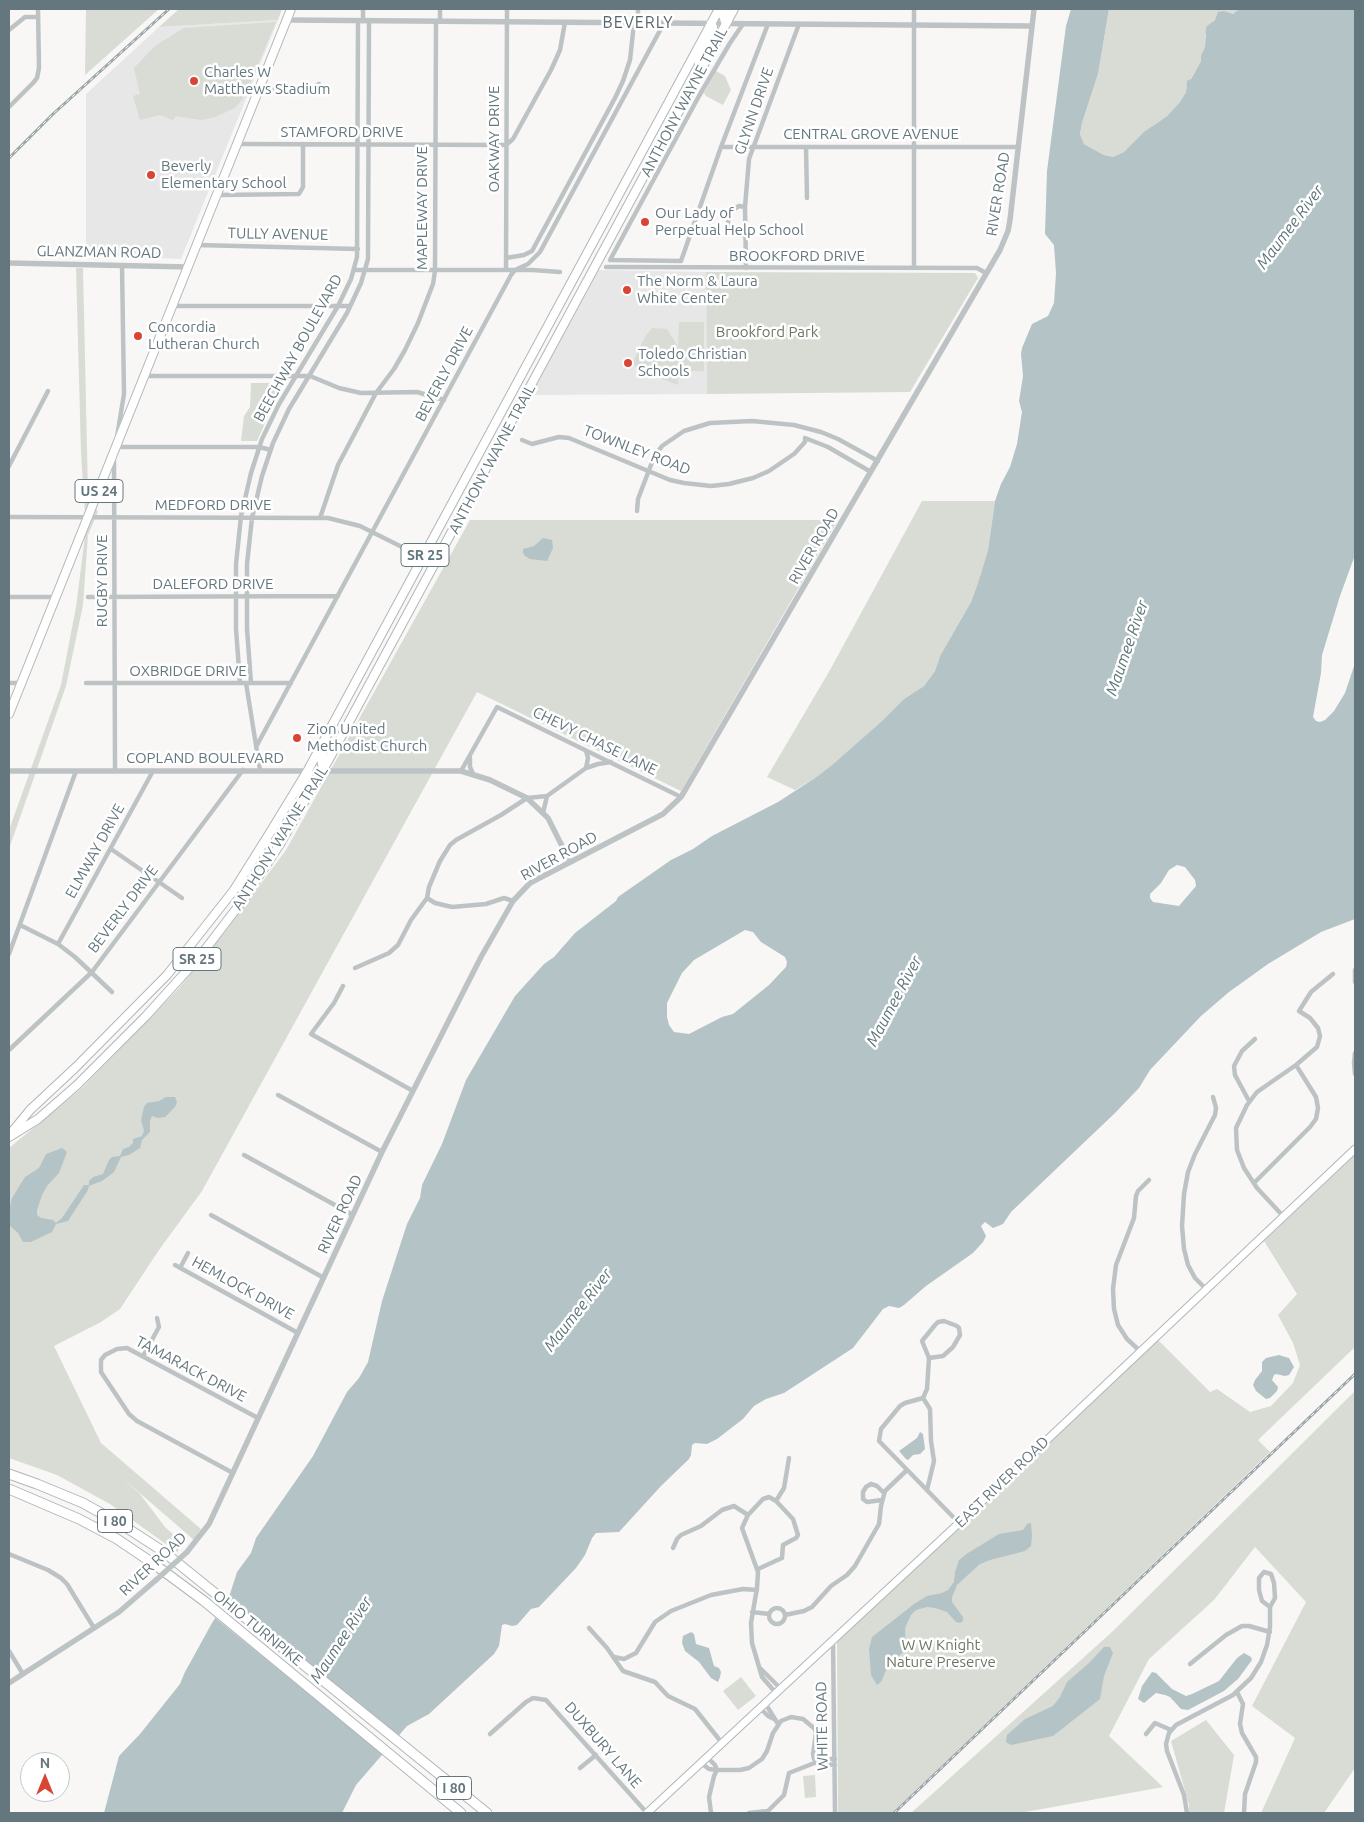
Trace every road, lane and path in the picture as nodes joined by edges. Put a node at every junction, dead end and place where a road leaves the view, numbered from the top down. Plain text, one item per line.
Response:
1 (38, 9) edge
2 (291, 9) edge
3 (363, 9) edge
4 (440, 9) edge
5 (507, 9) edge
6 (638, 9) edge
7 (720, 9) edge
8 (725, 9) edge
9 (734, 9) edge
10 (914, 9) edge
11 (1034, 9) edge
12 (38, 17) junction
13 (287, 20) junction
14 (364, 21) junction
15 (438, 22) junction
16 (507, 22) junction
17 (565, 22) junction
18 (636, 23) junction
19 (664, 23) junction
20 (711, 24) junction
21 (726, 24) junction
22 (743, 24) junction
23 (768, 24) junction
24 (799, 24) junction
25 (914, 25) junction
26 (1032, 26) junction
27 (9, 30) edge
28 (319, 84) dead end
29 (260, 88) junction
30 (9, 107) edge
31 (678, 112) junction
32 (238, 144) junction
33 (303, 144) junction
34 (358, 145) junction
35 (370, 145) junction
36 (435, 145) junction
37 (506, 145) junction
38 (753, 146) junction
39 (914, 146) junction
40 (724, 147) dead end
41 (806, 147) junction
42 (1019, 147) junction
43 (218, 195) junction
44 (807, 198) dead end
45 (745, 207) junction
46 (746, 236) junction
47 (197, 245) junction
48 (358, 249) junction
49 (506, 258) junction
50 (9, 263) edge
51 (122, 265) junction
52 (189, 267) junction
53 (606, 267) dead end
54 (746, 268) junction
55 (914, 268) junction
56 (354, 270) junction
57 (366, 270) junction
58 (506, 270) junction
59 (515, 270) junction
60 (435, 271) junction
61 (560, 272) dead end
62 (986, 273) junction
63 (173, 306) junction
64 (338, 306) junction
65 (350, 306) junction
66 (295, 375) junction
67 (145, 376) junction
68 (308, 376) junction
69 (48, 391) dead end
70 (124, 392) junction
71 (138, 393) junction
72 (376, 393) junction
73 (444, 400) junction
74 (800, 426) junction
75 (805, 438) junction
76 (522, 440) dead end
77 (259, 447) junction
78 (115, 450) junction
79 (270, 450) junction
80 (878, 461) junction
81 (9, 466) edge
82 (649, 472) junction
83 (871, 472) junction
84 (637, 511) dead end
85 (9, 518) edge
86 (88, 518) junction
87 (114, 518) junction
88 (241, 518) junction
89 (252, 518) junction
90 (320, 518) junction
91 (373, 532) junction
92 (410, 551) dead end
93 (114, 596) junction
94 (338, 596) junction
95 (9, 597) edge
96 (55, 597) junction
97 (88, 597) dead end
98 (236, 597) junction
99 (247, 597) junction
100 (9, 683) edge
101 (22, 683) junction
102 (86, 683) dead end
103 (114, 683) junction
104 (240, 683) junction
105 (249, 683) junction
106 (291, 683) junction
107 (341, 710) junction
108 (9, 714) edge
109 (256, 747) junction
110 (586, 750) junction
111 (470, 756) junction
112 (611, 762) junction
113 (586, 768) junction
114 (153, 770) junction
115 (243, 770) junction
116 (260, 770) junction
117 (308, 770) junction
118 (323, 770) junction
119 (9, 771) edge
120 (76, 771) junction
121 (115, 771) junction
122 (462, 771) junction
123 (474, 774) junction
124 (547, 796) junction
125 (681, 797) junction
126 (526, 798) junction
127 (543, 813) junction
128 (280, 844) junction
129 (111, 849) junction
130 (570, 862) junction
131 (160, 882) junction
132 (182, 898) dead end
133 (427, 898) junction
134 (513, 901) junction
135 (20, 925) junction
136 (58, 944) junction
137 (9, 954) edge
138 (355, 968) dead end
139 (1355, 970) edge
140 (92, 972) junction
141 (1333, 974) dead end
142 (1355, 982) edge
143 (343, 986) dead end
144 (112, 992) dead end
145 (1255, 1039) dead end
146 (9, 1050) edge
147 (1355, 1053) edge
148 (1296, 1065) junction
149 (1355, 1074) edge
150 (413, 1091) junction
151 (278, 1095) dead end
152 (1213, 1097) dead end
153 (1249, 1101) junction
154 (9, 1136) edge
155 (1355, 1149) edge
156 (382, 1152) junction
157 (244, 1155) dead end
158 (1149, 1180) dead end
159 (1254, 1183) junction
160 (211, 1215) dead end
161 (353, 1215) junction
162 (1284, 1216) junction
163 (188, 1253) dead end
164 (324, 1278) junction
165 (1206, 1289) junction
166 (157, 1318) dead end
167 (298, 1333) junction
168 (1140, 1351) junction
169 (143, 1356) junction
170 (930, 1358) junction
171 (923, 1398) junction
172 (258, 1418) junction
173 (789, 1458) dead end
174 (907, 1470) junction
175 (233, 1473) junction
176 (9, 1474) edge
177 (930, 1476) junction
178 (918, 1480) junction
179 (9, 1489) edge
180 (927, 1490) junction
181 (884, 1493) junction
182 (882, 1500) junction
183 (776, 1501) junction
184 (748, 1515) junction
185 (959, 1523) junction
186 (673, 1548) dead end
187 (9, 1554) edge
188 (758, 1569) junction
189 (757, 1590) junction
190 (1270, 1607) junction
191 (752, 1612) junction
192 (769, 1614) junction
193 (785, 1615) junction
194 (94, 1628) junction
195 (589, 1628) dead end
196 (1270, 1632) junction
197 (834, 1639) junction
198 (9, 1651) edge
199 (614, 1657) junction
200 (624, 1658) junction
201 (1190, 1664) dead end
202 (619, 1666) junction
203 (23, 1674) junction
204 (9, 1683) edge
205 (778, 1691) junction
206 (1237, 1692) junction
207 (762, 1706) junction
208 (778, 1724) junction
209 (1171, 1730) junction
210 (490, 1734) dead end
211 (1146, 1734) dead end
212 (722, 1743) junction
213 (596, 1755) junction
214 (707, 1757) junction
215 (835, 1759) junction
216 (817, 1762) junction
217 (701, 1763) junction
218 (835, 1765) junction
219 (580, 1768) dead end
220 (717, 1770) junction
221 (461, 1813) edge
222 (487, 1813) edge
223 (647, 1813) edge
224 (711, 1813) edge
225 (749, 1813) edge
226 (835, 1813) edge
227 (1187, 1813) edge
228 (1244, 1813) edge

1 - 12 street
2 - 13 main road, US 24
3 - 14 street
4 - 15 street, MAPLEWAY DRIVE
5 - 16 street, OAKWAY DRIVE
6 - 18 street
7 - 20 main road, ANTHONY WAYNE TRAIL / SR 25
8 - 21 main road
9 - 21 main road, ANTHONY WAYNE TRAIL / SR 25
10 - 25 street
11 - 26 street, RIVER ROAD
12 - 27 street
12 - 30 street
13 - 14 street
13 - 29 main road, US 24
14 - 15 street
14 - 34 street, BEECHWAY BOULEVARD
14 - 35 street, BEECHWAY BOULEVARD
15 - 16 street
15 - 36 street, MAPLEWAY DRIVE
16 - 17 street
16 - 37 street, OAKWAY DRIVE
17 - 18 street
17 - 37 street
18 - 19 street
18 - 49 street
19 - 20 street
19 - 59 street, BEVERLY DRIVE
20 - 21 street
20 - 31 main road
20 - 107 main road, ANTHONY WAYNE TRAIL / SR 25
21 - 22 street
21 - 31 main road, ANTHONY WAYNE TRAIL / SR 25
22 - 23 street
22 - 23 street
23 - 24 street
24 - 25 street
24 - 38 street, GLYNN DRIVE
25 - 26 street
25 - 39 street
26 - 42 street, RIVER ROAD
28 - 29 street
29 - 32 main road, US 24
31 - 118 main road, ANTHONY WAYNE TRAIL / SR 25
32 - 33 street, STAMFORD DRIVE
32 - 43 main road, US 24
33 - 34 street, STAMFORD DRIVE
33 - 43 street
34 - 35 street, STAMFORD DRIVE
34 - 48 street, BEECHWAY BOULEVARD
35 - 36 street, STAMFORD DRIVE
35 - 57 street, BEECHWAY BOULEVARD
36 - 37 street, STAMFORD DRIVE
36 - 60 street, MAPLEWAY DRIVE
37 - 49 street, OAKWAY DRIVE
38 - 40 street, CENTRAL GROVE AVENUE
38 - 41 street, CENTRAL GROVE AVENUE
38 - 45 street, GLYNN DRIVE
39 - 41 street, CENTRAL GROVE AVENUE
39 - 42 street, CENTRAL GROVE AVENUE
39 - 55 street
41 - 44 street
42 - 62 street, RIVER ROAD
43 - 47 main road, US 24
45 - 46 street, GLYNN DRIVE
45 - 46 street
46 - 54 street, GLYNN DRIVE
47 - 48 street, TULLY AVENUE
47 - 52 main road, US 24
48 - 56 street, BEECHWAY BOULEVARD
49 - 58 street, OAKWAY DRIVE
50 - 51 street, GLANZMAN ROAD
51 - 52 street, GLANZMAN ROAD
51 - 70 street, RUGBY DRIVE
52 - 63 main road, US 24
53 - 54 street, BROOKFORD DRIVE
54 - 55 street, BROOKFORD DRIVE
55 - 62 street, BROOKFORD DRIVE
56 - 57 street
56 - 64 street, BEECHWAY BOULEVARD
57 - 60 street
57 - 65 street, BEECHWAY BOULEVARD
58 - 59 street
58 - 60 street
59 - 61 street
59 - 73 street, BEVERLY DRIVE
60 - 72 street, MAPLEWAY DRIVE
62 - 80 street, RIVER ROAD
63 - 64 street
63 - 67 main road, US 24
64 - 65 street
64 - 66 street, BEECHWAY BOULEVARD
65 - 68 street, BEECHWAY BOULEVARD
66 - 67 street
66 - 68 street
66 - 77 street, BEECHWAY BOULEVARD
67 - 71 main road, US 24
68 - 72 street
68 - 79 street, BEECHWAY BOULEVARD
69 - 81 street
70 - 71 street
70 - 78 street, RUGBY DRIVE
71 - 78 main road, US 24
72 - 73 street
72 - 90 street, MAPLEWAY DRIVE
73 - 91 street, BEVERLY DRIVE
74 - 75 street
74 - 80 street
74 - 82 street
75 - 82 street, TOWNLEY ROAD
75 - 83 street
76 - 82 street, TOWNLEY ROAD
77 - 78 street
77 - 79 street
77 - 88 street, BEECHWAY BOULEVARD
78 - 86 main road, US 24
78 - 87 street, RUGBY DRIVE
79 - 89 street, BEECHWAY BOULEVARD
80 - 83 street, RIVER ROAD
82 - 84 street
83 - 125 street, RIVER ROAD
85 - 86 street, MEDFORD DRIVE
86 - 87 street, MEDFORD DRIVE
86 - 96 main road, US 24
87 - 88 street, MEDFORD DRIVE
87 - 93 street, RUGBY DRIVE
88 - 89 street, MEDFORD DRIVE
88 - 98 street, BEECHWAY BOULEVARD
89 - 90 street, MEDFORD DRIVE
89 - 99 street, BEECHWAY BOULEVARD
90 - 91 street, MEDFORD DRIVE
91 - 92 street, MEDFORD DRIVE
91 - 94 street, BEVERLY DRIVE
93 - 97 street, DALEFORD DRIVE
93 - 98 street, DALEFORD DRIVE
93 - 103 street, RUGBY DRIVE
94 - 99 street, DALEFORD DRIVE
94 - 106 street, BEVERLY DRIVE
95 - 96 street
96 - 101 main road, US 24
98 - 99 street, DALEFORD DRIVE
98 - 104 street, BEECHWAY BOULEVARD
99 - 105 street, BEECHWAY BOULEVARD
100 - 101 street
101 - 108 main road, US 24
102 - 103 street, OXBRIDGE DRIVE
103 - 104 street, OXBRIDGE DRIVE
103 - 121 street, RUGBY DRIVE
104 - 105 street, OXBRIDGE DRIVE
105 - 106 street, OXBRIDGE DRIVE
105 - 109 street, BEECHWAY BOULEVARD
106 - 109 street, BEVERLY DRIVE
107 - 117 main road, ANTHONY WAYNE TRAIL / SR 25
107 - 118 main road
109 - 116 street, BEECHWAY BOULEVARD
110 - 111 street, CHEVY CHASE LANE
110 - 112 street, CHEVY CHASE LANE
110 - 113 street
111 - 122 street
111 - 123 street
112 - 113 street
112 - 125 street, CHEVY CHASE LANE
113 - 124 street
114 - 115 street, COPLAND BOULEVARD
114 - 121 street, COPLAND BOULEVARD
114 - 129 street, ELMWAY DRIVE
115 - 116 street, COPLAND BOULEVARD
115 - 131 street, BEVERLY DRIVE
116 - 117 street, COPLAND BOULEVARD
117 - 118 street, COPLAND BOULEVARD
117 - 128 main road
117 - 154 main road, ANTHONY WAYNE TRAIL / SR 25
118 - 122 street, COPLAND BOULEVARD
118 - 128 main road, ANTHONY WAYNE TRAIL / SR 25
119 - 120 street, COPLAND BOULEVARD
120 - 121 street, COPLAND BOULEVARD
120 - 135 street
122 - 123 street, COPLAND BOULEVARD
123 - 126 street, COPLAND BOULEVARD
124 - 126 street
124 - 127 street
125 - 130 street, RIVER ROAD
126 - 127 street, COPLAND BOULEVARD
126 - 133 street
127 - 130 street, COPLAND BOULEVARD
128 - 154 main road, ANTHONY WAYNE TRAIL / SR 25
129 - 131 street
129 - 136 street, ELMWAY DRIVE
130 - 134 street, RIVER ROAD
131 - 132 street
131 - 140 street, BEVERLY DRIVE
133 - 134 street
133 - 138 street
134 - 150 street, RIVER ROAD
135 - 136 street
135 - 137 street
136 - 140 street
139 - 142 street
140 - 144 street
140 - 146 street, BEVERLY DRIVE
141 - 148 street
143 - 150 street
145 - 153 street
147 - 149 street
148 - 153 street
148 - 159 street
150 - 156 street, RIVER ROAD
151 - 156 street
152 - 165 street
153 - 159 street
155 - 162 main road, EAST RIVER ROAD
156 - 161 street, RIVER ROAD
157 - 161 street
158 - 168 street
159 - 162 street
160 - 164 street
161 - 164 street, RIVER ROAD
162 - 165 main road, EAST RIVER ROAD
163 - 167 street, HEMLOCK DRIVE
164 - 167 street, RIVER ROAD
165 - 168 main road, EAST RIVER ROAD
166 - 169 street
167 - 172 street, RIVER ROAD
168 - 185 main road, EAST RIVER ROAD
169 - 172 street, TAMARACK DRIVE
169 - 175 street, TAMARACK DRIVE
170 - 170 street
170 - 171 street
171 - 174 street
171 - 177 street
172 - 175 street, RIVER ROAD
173 - 183 street
174 - 178 street
174 - 181 street
175 - 194 street, RIVER ROAD, bridge
176 - 222 highway, OHIO TURNPIKE / I 80
177 - 178 street
177 - 180 street
178 - 180 street
179 - 221 highway, OHIO TURNPIKE / I 80
180 - 185 street
181 - 182 street
181 - 182 street
182 - 193 street
183 - 184 street
183 - 188 street
184 - 186 street
184 - 188 street
185 - 197 main road, EAST RIVER ROAD
187 - 194 street
188 - 189 street
189 - 191 street
189 - 200 street
190 - 190 street
190 - 196 street
191 - 192 street
191 - 205 street
192 - 193 street
192 - 193 street
194 - 203 street, RIVER ROAD
195 - 199 street
196 - 201 street
196 - 206 street
197 - 205 main road, EAST RIVER ROAD
197 - 215 street, WHITE ROAD
198 - 203 street
199 - 200 street
199 - 202 street
200 - 202 street
202 - 212 street
203 - 204 street, RIVER ROAD
205 - 207 main road, EAST RIVER ROAD
206 - 209 street
206 - 228 street
207 - 208 street
207 - 212 main road, EAST RIVER ROAD
208 - 216 street
208 - 220 street
209 - 211 street
209 - 227 street
210 - 213 street, DUXBURY LANE
212 - 214 main road, EAST RIVER ROAD
213 - 219 street
213 - 223 street, DUXBURY LANE
214 - 217 main road, EAST RIVER ROAD
214 - 220 street
215 - 216 street
215 - 218 street, WHITE ROAD
216 - 218 street
216 - 225 street
217 - 220 street
217 - 223 main road, EAST RIVER ROAD
218 - 226 street, WHITE ROAD
220 - 224 street

